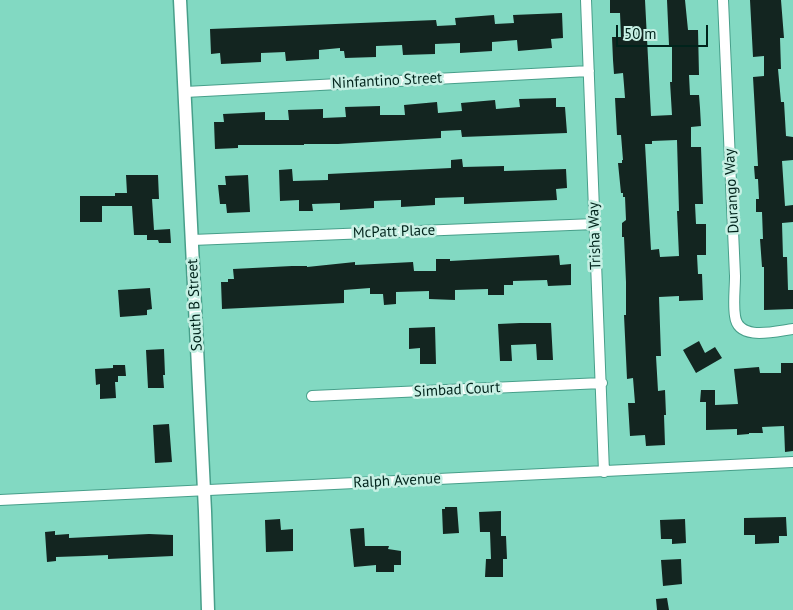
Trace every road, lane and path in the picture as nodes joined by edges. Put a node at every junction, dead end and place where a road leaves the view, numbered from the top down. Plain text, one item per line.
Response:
1 (180, 0) edge
2 (586, 0) edge
3 (723, 0) edge
4 (589, 71) junction
5 (185, 92) junction
6 (595, 224) junction
7 (192, 240) junction
8 (793, 329) edge
9 (602, 383) junction
10 (312, 396) dead end
11 (793, 462) edge
12 (604, 472) junction
13 (204, 491) junction
14 (0, 500) edge
15 (208, 610) edge

1 - 5 street, South B Street
2 - 4 street, Trisha Way
3 - 8 street, Durango Way
4 - 5 street, Ninfantino Street
4 - 6 street, Trisha Way
5 - 7 street, South B Street
6 - 7 street, McPatt Place
6 - 9 street, Trisha Way
7 - 13 street, South B Street
9 - 10 street, Simbad Court
9 - 12 street, Trisha Way
11 - 12 street, Ralph Avenue
12 - 13 street, Ralph Avenue
13 - 14 street, Ralph Avenue
13 - 15 street, South B Street

